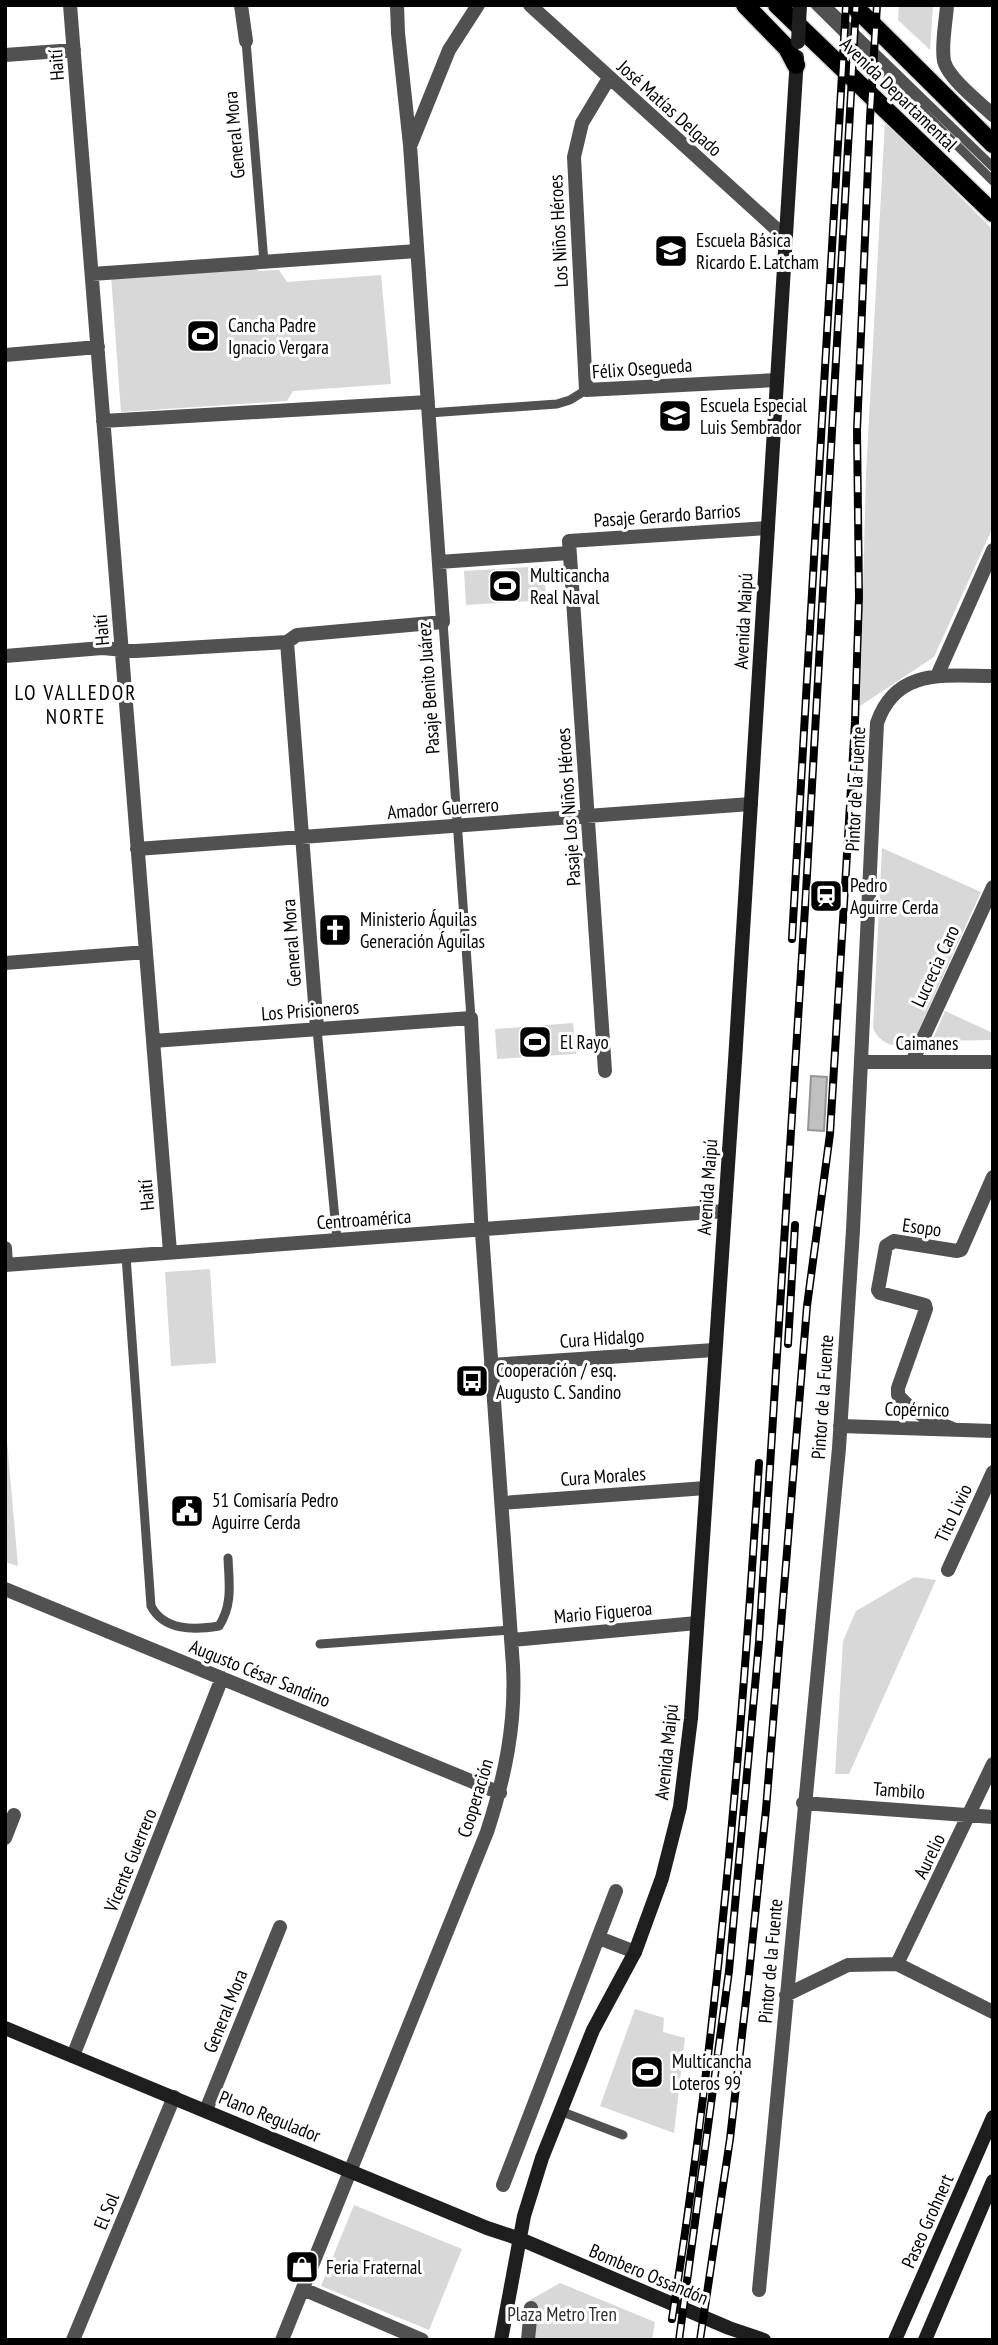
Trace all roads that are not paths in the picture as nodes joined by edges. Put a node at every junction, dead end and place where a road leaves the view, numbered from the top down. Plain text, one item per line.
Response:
1 (70, 5) edge
2 (242, 5) edge
3 (397, 5) edge
4 (478, 5) edge
5 (530, 5) edge
6 (745, 5) edge
7 (777, 5) edge
8 (800, 5) edge
9 (815, 5) edge
10 (826, 5) edge
11 (853, 5) edge
12 (947, 5) edge
13 (246, 41) joint
14 (74, 50) junction
15 (5, 55) edge
16 (796, 65) junction
17 (609, 78) junction
18 (993, 116) edge
19 (993, 144) edge
20 (410, 145) junction
21 (993, 167) edge
22 (993, 181) edge
23 (993, 213) edge
24 (785, 237) junction
25 (417, 251) junction
26 (264, 262) junction
27 (92, 274) junction
28 (97, 347) junction
29 (5, 355) edge
30 (777, 380) junction
31 (586, 390) junction
32 (428, 407) junction
33 (103, 421) junction
34 (768, 528) junction
35 (569, 547) junction
36 (993, 550) edge
37 (439, 562) junction
38 (443, 622) junction
39 (286, 642) junction
40 (122, 650) junction
41 (5, 656) edge
42 (936, 676) junction
43 (993, 676) edge
44 (751, 804) junction
45 (589, 817) junction
46 (457, 826) junction
47 (302, 837) junction
48 (138, 849) junction
49 (993, 887) edge
50 (146, 952) junction
51 (5, 963) edge
52 (471, 1018) junction
53 (317, 1029) junction
54 (153, 1041) junction
55 (861, 1062) junction
56 (912, 1062) junction
57 (993, 1062) edge
58 (606, 1071) dead end
59 (993, 1177) edge
60 (725, 1211) junction
61 (482, 1230) junction
62 (337, 1240) junction
63 (5, 1248) edge
64 (170, 1252) junction
65 (126, 1256) junction
66 (6, 1265) edge
67 (714, 1350) junction
68 (491, 1365) junction
69 (840, 1426) junction
70 (953, 1429) junction
71 (993, 1431) edge
72 (993, 1472) edge
73 (706, 1488) junction
74 (502, 1503) junction
75 (229, 1558) dead end
76 (948, 1570) dead end
77 (5, 1589) edge
78 (697, 1623) junction
79 (511, 1635) junction
80 (320, 1644) dead end
81 (222, 1678) junction
82 (993, 1764) edge
83 (500, 1793) junction
84 (803, 1803) junction
85 (970, 1814) junction
86 (14, 1815) dead end
87 (993, 1816) edge
88 (5, 1838) edge
89 (615, 1891) dead end
90 (279, 1927) dead end
91 (599, 1938) junction
92 (635, 1952) junction
93 (897, 1964) junction
94 (786, 1995) junction
95 (993, 2012) edge
96 (5, 2028) edge
97 (73, 2056) junction
98 (174, 2097) junction
99 (206, 2110) junction
100 (560, 2111) junction
101 (993, 2117) edge
102 (624, 2134) dead end
103 (987, 2143) edge
104 (351, 2170) junction
105 (993, 2182) edge
106 (503, 2185) dead end
107 (520, 2239) junction
108 (303, 2289) junction
109 (759, 2290) dead end
110 (531, 2308) dead end
111 (74, 2340) edge
112 (282, 2340) edge
113 (422, 2340) edge
114 (500, 2340) edge
115 (528, 2340) edge
116 (764, 2340) edge
117 (895, 2340) edge
118 (925, 2340) edge

1 - 14 street, Haití
2 - 13 street, General Mora
3 - 20 street, Pasaje Benito Juárez
4 - 20 street, Pasaje Benito Juárez
5 - 17 street, José Matías Delgado
6 - 16 main road
7 - 23 main road, Avenida Departamental
8 - 16 main road, Avenida Maipú, bridge
9 - 22 lane
10 - 21 lane
11 - 19 main road, Avenida Departamental
12 - 18 street
13 - 26 lane, General Mora
14 - 15 street
14 - 27 street, Haití
16 - 24 main road, Avenida Maipú
17 - 24 street, José Matías Delgado
17 - 31 street, Los Niños Héroes
20 - 25 street, Pasaje Benito Juárez
24 - 30 main road, Avenida Maipú
25 - 26 street
25 - 32 street, Pasaje Benito Juárez
26 - 27 street
27 - 28 street, Haití
28 - 29 street
28 - 33 street, Haití
30 - 31 street, Félix Osegueda
30 - 34 main road, Avenida Maipú
31 - 32 lane, Félix Osegueda
32 - 33 street, Félix Osegueda
32 - 37 street, Pasaje Benito Juárez
33 - 40 street, Haití
34 - 35 street, Pasaje Gerardo Barrios
34 - 44 main road, Avenida Maipú
35 - 37 street, Pasaje Gerardo Barrios
35 - 45 street, Pasaje Los Niños Héroes
36 - 42 street
37 - 38 street, Pasaje Benito Juárez
38 - 39 street
38 - 46 lane, Pasaje Benito Juárez
39 - 40 street
39 - 47 street, General Mora
40 - 41 street
40 - 48 street, Haití
42 - 43 street, Pintor de la Fuente
42 - 55 street, Pintor de la Fuente
44 - 45 street, Amador Guerrero
44 - 60 main road, Avenida Maipú
45 - 46 street, Amador Guerrero
45 - 58 street, Pasaje Los Niños Héroes
46 - 47 street, Amador Guerrero
46 - 52 lane, Pasaje Benito Juárez
47 - 48 street, Amador Guerrero
47 - 53 street, General Mora
48 - 50 street, Haití
49 - 56 street, Lucrecia Caro
50 - 51 street
50 - 54 street, Haití
52 - 53 street, Los Prisioneros
52 - 61 street, Pasaje Benito Juárez
53 - 54 street, Los Prisioneros
53 - 62 lane, General Mora
54 - 64 street, Haití
55 - 56 street, Caimanes
55 - 69 street, Pintor de la Fuente
56 - 57 street, Caimanes
59 - 70 street, Esopo
60 - 61 street, Centroamérica
60 - 67 main road, Avenida Maipú
61 - 62 street, Centroamérica
61 - 68 street, Cooperación
62 - 64 street, Centroamérica
63 - 66 street
64 - 65 street, Centroamérica
65 - 66 street, Centroamérica
65 - 75 lane
67 - 68 street, Cura Hidalgo
67 - 73 main road, Avenida Maipú
68 - 74 street, Cooperación
69 - 70 street, Copérnico
69 - 84 street, Pintor de la Fuente
70 - 71 street, Copérnico
72 - 76 street, Tito Livio
73 - 74 street, Cura Morales
73 - 78 main road, Avenida Maipú
74 - 79 street, Cooperación
77 - 81 street, Augusto César Sandino
78 - 79 street, Mario Figueroa
78 - 92 main road, Avenida Maipú
79 - 80 lane
79 - 83 street, Cooperación
81 - 83 street, Augusto César Sandino
81 - 97 street, Vicente Guerrero
82 - 85 street, Aurelio
83 - 104 street, Cooperación
84 - 85 street, Tambilo
84 - 94 street, Pintor de la Fuente
85 - 87 street, Tambilo
85 - 93 street, Aurelio
86 - 88 street
89 - 91 street
90 - 99 street, General Mora
91 - 92 street
91 - 106 street
92 - 100 main road, Avenida Maipú
93 - 94 street
93 - 95 street
94 - 109 street, Pintor de la Fuente
96 - 97 main road, Plano Regulador
97 - 98 main road, Plano Regulador
98 - 99 main road, Plano Regulador
98 - 111 street, El Sol
99 - 104 main road, Plano Regulador
100 - 102 lane
100 - 107 main road, Avenida Maipú
101 - 103 main road, Paseo Grohnert
103 - 117 main road, Paseo Grohnert
104 - 107 main road, Plano Regulador
104 - 108 street, Cooperación
105 - 118 main road
107 - 114 main road, Avenida Maipú
107 - 116 main road, Bombero Ossandón
108 - 112 street, Cooperación
108 - 113 street
110 - 115 street

